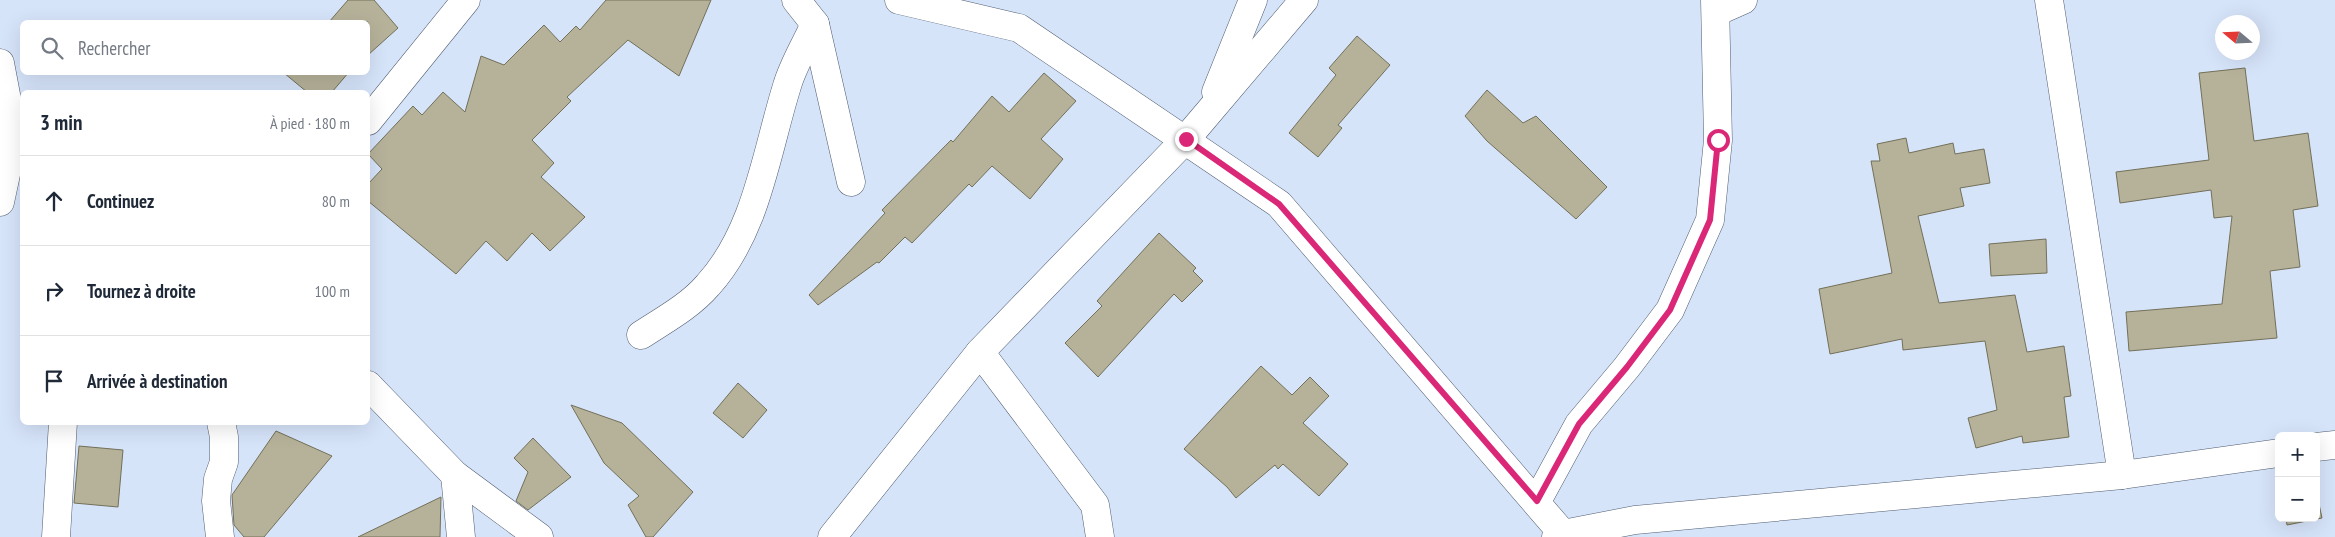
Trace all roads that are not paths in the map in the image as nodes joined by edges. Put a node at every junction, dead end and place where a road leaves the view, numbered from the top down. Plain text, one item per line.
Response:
1 (466, 0) edge
2 (796, 0) edge
3 (899, 0) edge
4 (1253, 0) edge
5 (1304, 0) edge
6 (1743, 0) edge
7 (2049, 0) edge
8 (1715, 6) edge
9 (815, 24) junction
10 (0, 63) edge
11 (1207, 114) junction
12 (370, 119) edge
13 (18, 139) edge
14 (1186, 139) junction
15 (20, 158) edge
16 (851, 182) dead end
17 (0, 202) edge
18 (641, 335) dead end
19 (980, 352) junction
20 (370, 387) edge
21 (63, 425) edge
22 (222, 425) edge
23 (2335, 445) edge
24 (2320, 447) edge
25 (2275, 453) edge
26 (455, 475) junction
27 (2122, 475) junction
28 (1537, 501) junction
29 (1559, 535) edge
30 (56, 537) edge
31 (220, 537) edge
32 (461, 537) edge
33 (539, 537) edge
34 (832, 537) edge
35 (1100, 537) edge

1 - 12 street
2 - 9 street
3 - 14 street
4 - 11 street
5 - 11 street
6 - 8 street
7 - 27 street
8 - 28 street
9 - 16 street
9 - 18 street
10 - 13 street
11 - 14 street
13 - 15 street
13 - 17 street
14 - 19 street
14 - 28 street
19 - 34 street
19 - 35 street
20 - 26 street
21 - 30 street
22 - 31 street
23 - 24 street
25 - 27 street
26 - 32 street
26 - 33 street
27 - 29 street
28 - 29 street

